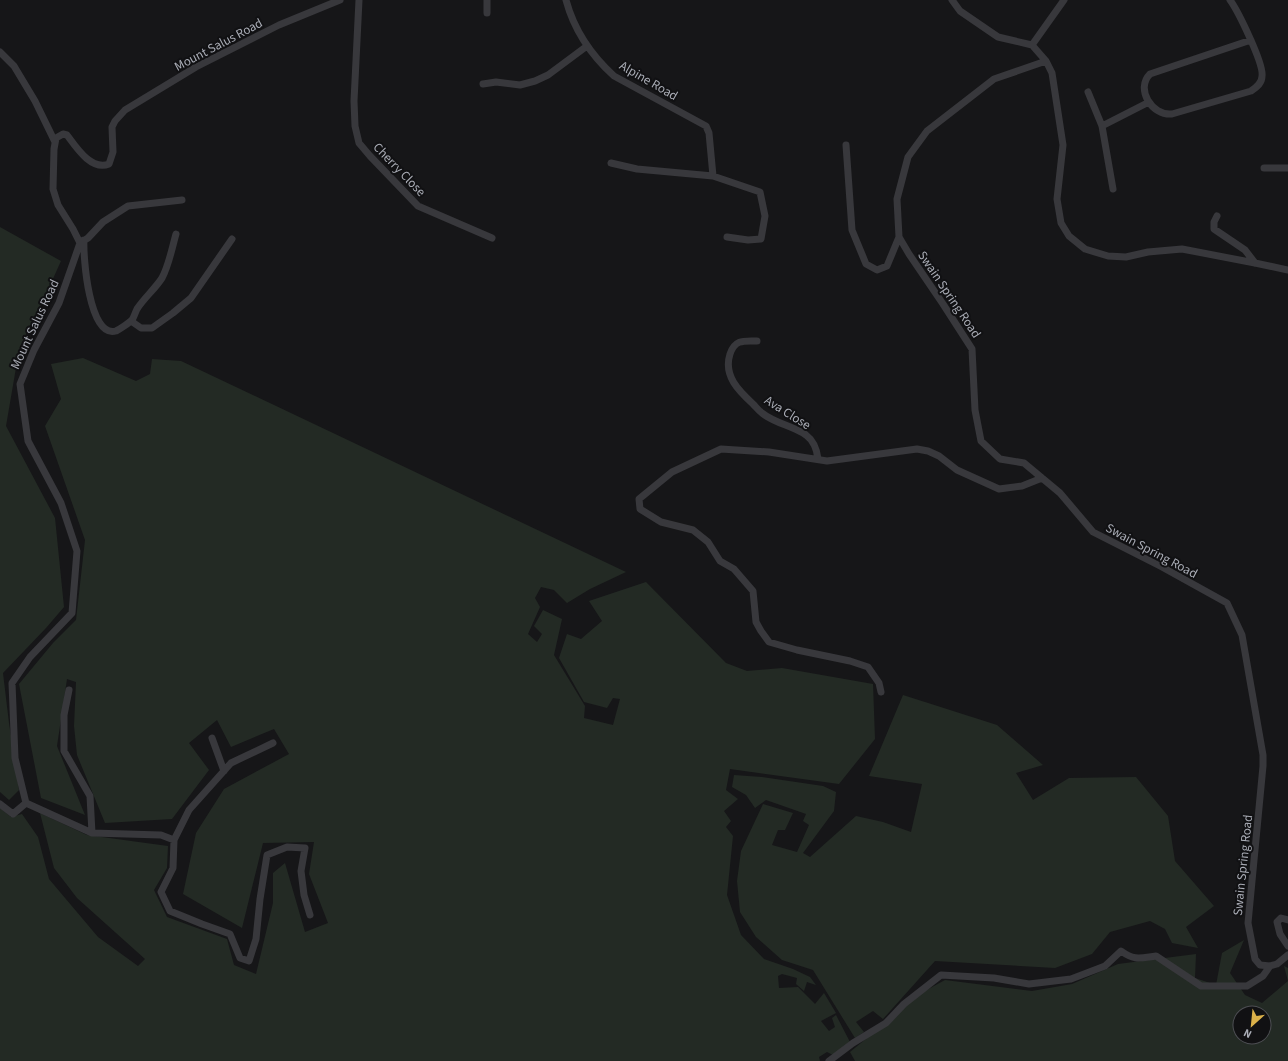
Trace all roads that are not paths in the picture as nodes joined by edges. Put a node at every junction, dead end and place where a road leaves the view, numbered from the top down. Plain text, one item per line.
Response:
1 (340, 0) edge
2 (360, 0) edge
3 (487, 0) edge
4 (566, 0) edge
5 (952, 0) edge
6 (1064, 0) edge
7 (1230, 0) edge
8 (487, 13) dead end
9 (1251, 40) junction
10 (1032, 45) junction
11 (587, 46) junction
12 (0, 52) edge
13 (1046, 61) junction
14 (483, 84) dead end
15 (1088, 92) dead end
16 (1149, 102) junction
17 (1102, 126) junction
18 (55, 142) junction
19 (846, 145) dead end
20 (611, 163) dead end
21 (1264, 168) dead end
22 (1288, 168) edge
23 (713, 176) junction
24 (1113, 189) dead end
25 (182, 200) dead end
26 (1217, 216) dead end
27 (176, 234) dead end
28 (727, 237) dead end
29 (899, 237) junction
30 (492, 238) dead end
31 (232, 239) dead end
32 (82, 242) junction
33 (1255, 262) junction
34 (1288, 270) edge
35 (131, 321) junction
36 (757, 341) dead end
37 (818, 459) junction
38 (1042, 478) junction
39 (69, 690) dead end
40 (881, 692) dead end
41 (212, 738) dead end
42 (273, 743) dead end
43 (224, 771) junction
44 (26, 803) junction
45 (0, 804) edge
46 (92, 833) junction
47 (174, 840) junction
48 (310, 915) dead end
49 (1288, 920) edge
50 (1288, 946) edge
51 (1288, 955) edge
52 (1270, 966) junction
53 (829, 1061) edge

1 - 18 street, Mount Salus Road
2 - 30 street, Cherry Close
3 - 8 street
4 - 11 street, Alpine Road
5 - 10 street
6 - 10 street
7 - 9 street
9 - 16 street
9 - 16 street
10 - 13 street
11 - 14 street
11 - 23 street, Alpine Road
12 - 18 street
13 - 29 street, Swain Spring Road
13 - 33 street
15 - 17 street
16 - 17 street
17 - 24 street
18 - 32 street
19 - 29 street
20 - 23 street
21 - 22 street
23 - 28 street
25 - 32 street
26 - 33 street
27 - 35 street
29 - 38 street, Swain Spring Road
31 - 35 street
32 - 35 street
32 - 44 street, Mount Salus Road
33 - 34 street
36 - 37 street, Ava Close
37 - 38 street
37 - 40 street
38 - 52 street, Swain Spring Road
39 - 46 street
41 - 43 street
42 - 43 street
43 - 47 street
44 - 45 street
44 - 46 street
46 - 47 street
47 - 48 street
49 - 50 street
51 - 52 street
52 - 53 street

